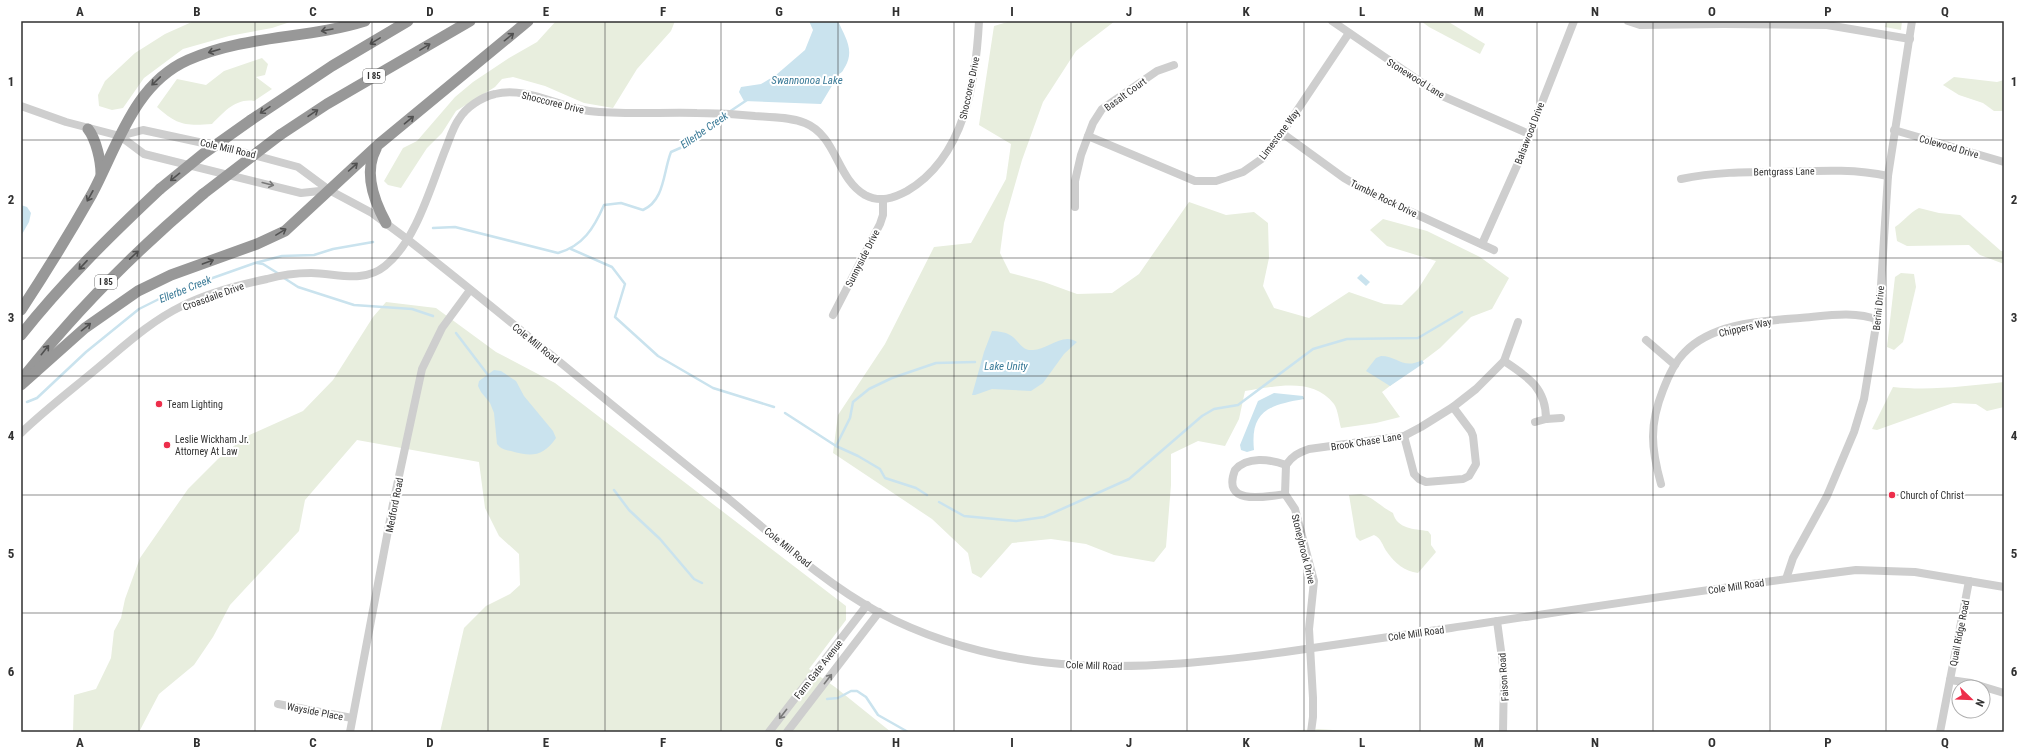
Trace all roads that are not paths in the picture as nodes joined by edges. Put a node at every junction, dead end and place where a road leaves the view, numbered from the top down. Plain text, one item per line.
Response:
1 (365, 21) edge
2 (408, 21) edge
3 (470, 21) edge
4 (528, 21) edge
5 (979, 21) edge
6 (1332, 21) edge
7 (1574, 21) edge
8 (1628, 21) edge
9 (1912, 21) edge
10 (1827, 23) edge
11 (1349, 33) junction
12 (1910, 39) junction
13 (1174, 64) dead end
14 (21, 106) edge
15 (88, 128) junction
16 (1894, 130) junction
17 (1282, 133) junction
18 (1529, 134) junction
19 (120, 136) junction
20 (1088, 136) junction
21 (379, 144) junction
22 (2004, 162) edge
23 (101, 174) junction
24 (1888, 176) junction
25 (1681, 179) dead end
26 (329, 190) junction
27 (883, 200) junction
28 (1075, 207) dead end
29 (386, 223) junction
30 (407, 239) junction
31 (1482, 244) junction
32 (1494, 250) dead end
33 (470, 290) junction
34 (21, 310) edge
35 (833, 315) dead end
36 (1878, 320) junction
37 (1518, 322) dead end
38 (21, 335) edge
39 (1646, 340) dead end
40 (1504, 361) junction
41 (1675, 365) junction
42 (21, 381) edge
43 (21, 385) edge
44 (1454, 408) junction
45 (1561, 418) dead end
46 (1546, 419) junction
47 (1535, 422) dead end
48 (21, 433) edge
49 (1404, 436) junction
50 (1286, 465) junction
51 (1661, 484) dead end
52 (1285, 494) junction
53 (1786, 579) junction
54 (1969, 581) junction
55 (2004, 587) edge
56 (867, 605) junction
57 (879, 612) junction
58 (1497, 621) junction
59 (1310, 648) junction
60 (1950, 680) junction
61 (2004, 693) edge
62 (278, 704) dead end
63 (352, 718) junction
64 (350, 732) edge
65 (769, 732) edge
66 (787, 732) edge
67 (1311, 732) edge
68 (1503, 732) edge
69 (1940, 732) edge

1 -> 19 highway
2 -> 38 highway, bridge
42 -> 3 highway, I 85, bridge
21 -> 4 highway
5 - 27 street, Shoccoree Drive
6 - 11 street, Stonewood Lane
7 - 18 street, Balsawood Drive
8 - 10 street
9 - 12 street, Berini Drive
10 - 12 street
11 - 17 street, Limestone Way
11 - 18 street, Stonewood Lane
12 - 16 street, Berini Drive
13 - 20 street, Basalt Court
14 - 15 street, Cole Mill Road
15 - 19 street, Cole Mill Road
15 - 23 highway
16 - 22 street, Colewood Drive
16 - 24 street, Berini Drive
17 - 20 street, Limestone Way
17 - 31 street, Tumble Rock Drive
18 - 31 street, Balsawood Drive
19 - 23 highway
19 -> 26 street, Cole Mill Road
19 - 26 street, Cole Mill Road
20 - 28 street, Basalt Court
26 -> 21 highway
21 - 29 highway
23 -> 34 highway
24 - 25 street, Bentgrass Lane
24 - 36 street, Berini Drive
26 - 29 street, Cole Mill Road
43 -> 26 highway
27 - 30 street, Shoccoree Drive
27 - 35 street, Sunnyside Drive
29 - 30 street, Cole Mill Road
30 - 33 street, Cole Mill Road
30 - 48 street, Croasdaile Drive
31 - 32 street, Tumble Rock Drive
33 - 56 street, Cole Mill Road
33 - 63 street, Medford Road
36 - 41 street, Chippers Way
36 - 53 street, Berini Drive
37 - 40 street, Brook Chase Lane
39 - 41 street
40 - 44 street, Brook Chase Lane
40 - 46 street
41 - 51 street, Chippers Way
44 - 49 street, Brook Chase Lane
44 - 49 street
45 - 46 street
46 - 47 street
49 - 50 street, Brook Chase Lane
50 - 52 street
50 - 52 street
52 - 59 street, Stoneybrook Drive
53 - 54 street, Cole Mill Road
53 - 58 street, Cole Mill Road
54 - 55 street, Cole Mill Road
54 - 60 street, Quail Ridge Road
56 - 57 street, Cole Mill Road
56 -> 65 street, Farm Gate Avenue
57 - 59 street, Cole Mill Road
66 -> 57 street, Farm Gate Avenue
58 - 59 street, Cole Mill Road
58 - 68 street, Faison Road
59 - 67 street, Stoneybrook Drive
60 - 61 street
60 - 69 street, Quail Ridge Road
62 - 63 street, Wayside Place
63 - 64 street, Medford Road

